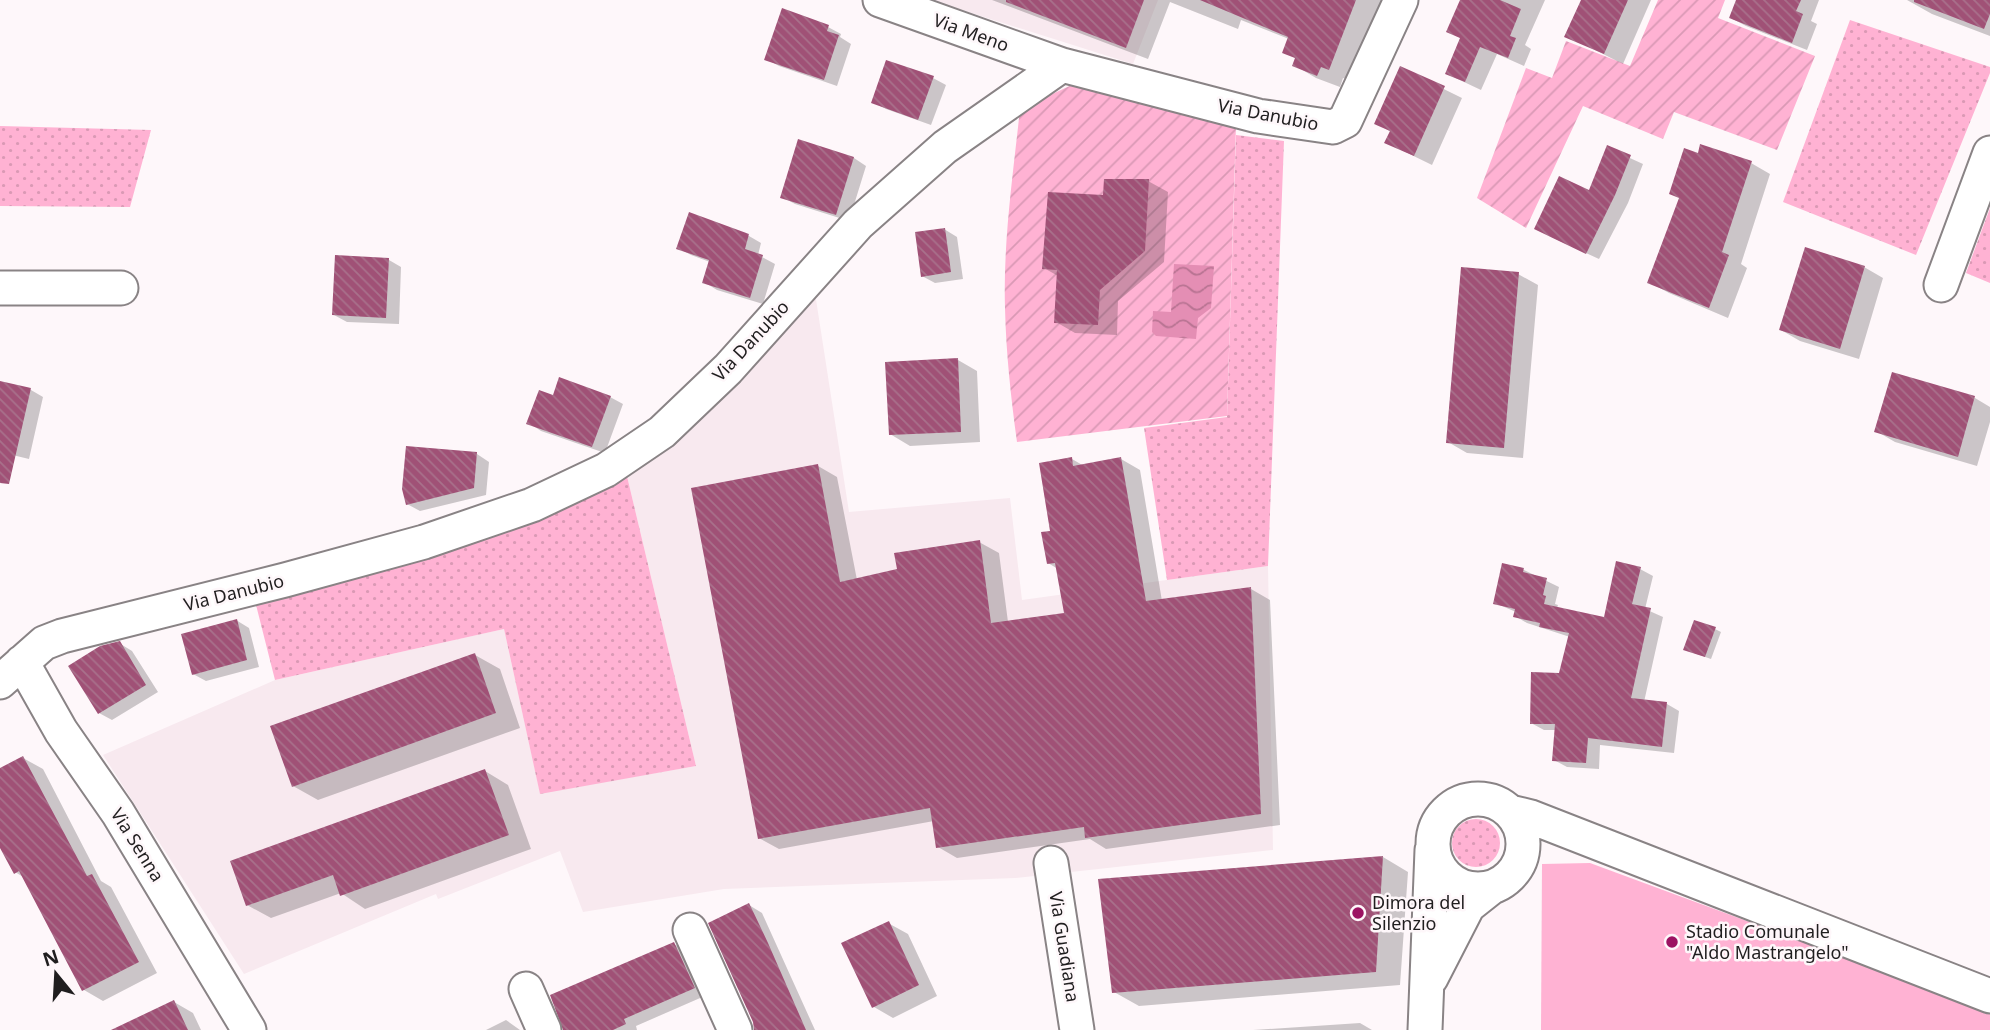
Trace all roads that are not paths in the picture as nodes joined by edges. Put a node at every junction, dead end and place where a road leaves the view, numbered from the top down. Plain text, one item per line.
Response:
1 (880, 0) edge
2 (1401, 0) edge
3 (1062, 65) junction
4 (1990, 153) edge
5 (1941, 285) dead end
6 (0, 288) edge
7 (121, 288) dead end
8 (11, 672) edge
9 (1510, 812) junction
10 (1596, 843) junction
11 (1432, 847) junction
12 (1522, 852) junction
13 (1051, 863) dead end
14 (1492, 887) junction
15 (690, 930) dead end
16 (1426, 986) junction
17 (526, 989) dead end
18 (1990, 996) edge
19 (249, 1030) edge
20 (544, 1030) edge
21 (735, 1030) edge
22 (1077, 1030) edge
23 (1425, 1030) edge

1 - 3 street, Via Meno
2 - 3 street, Via Danubio
3 - 8 street, Via Danubio
4 - 5 street
6 - 7 street
8 - 19 street, Via Senna
9 - 10 street
9 - 11 street
9 - 12 street
10 - 12 street
10 - 18 street
11 - 14 street
11 - 16 street
12 - 14 street
13 - 22 street, Via Guadiana
14 - 16 street
15 - 21 street
16 - 23 street
17 - 20 street

